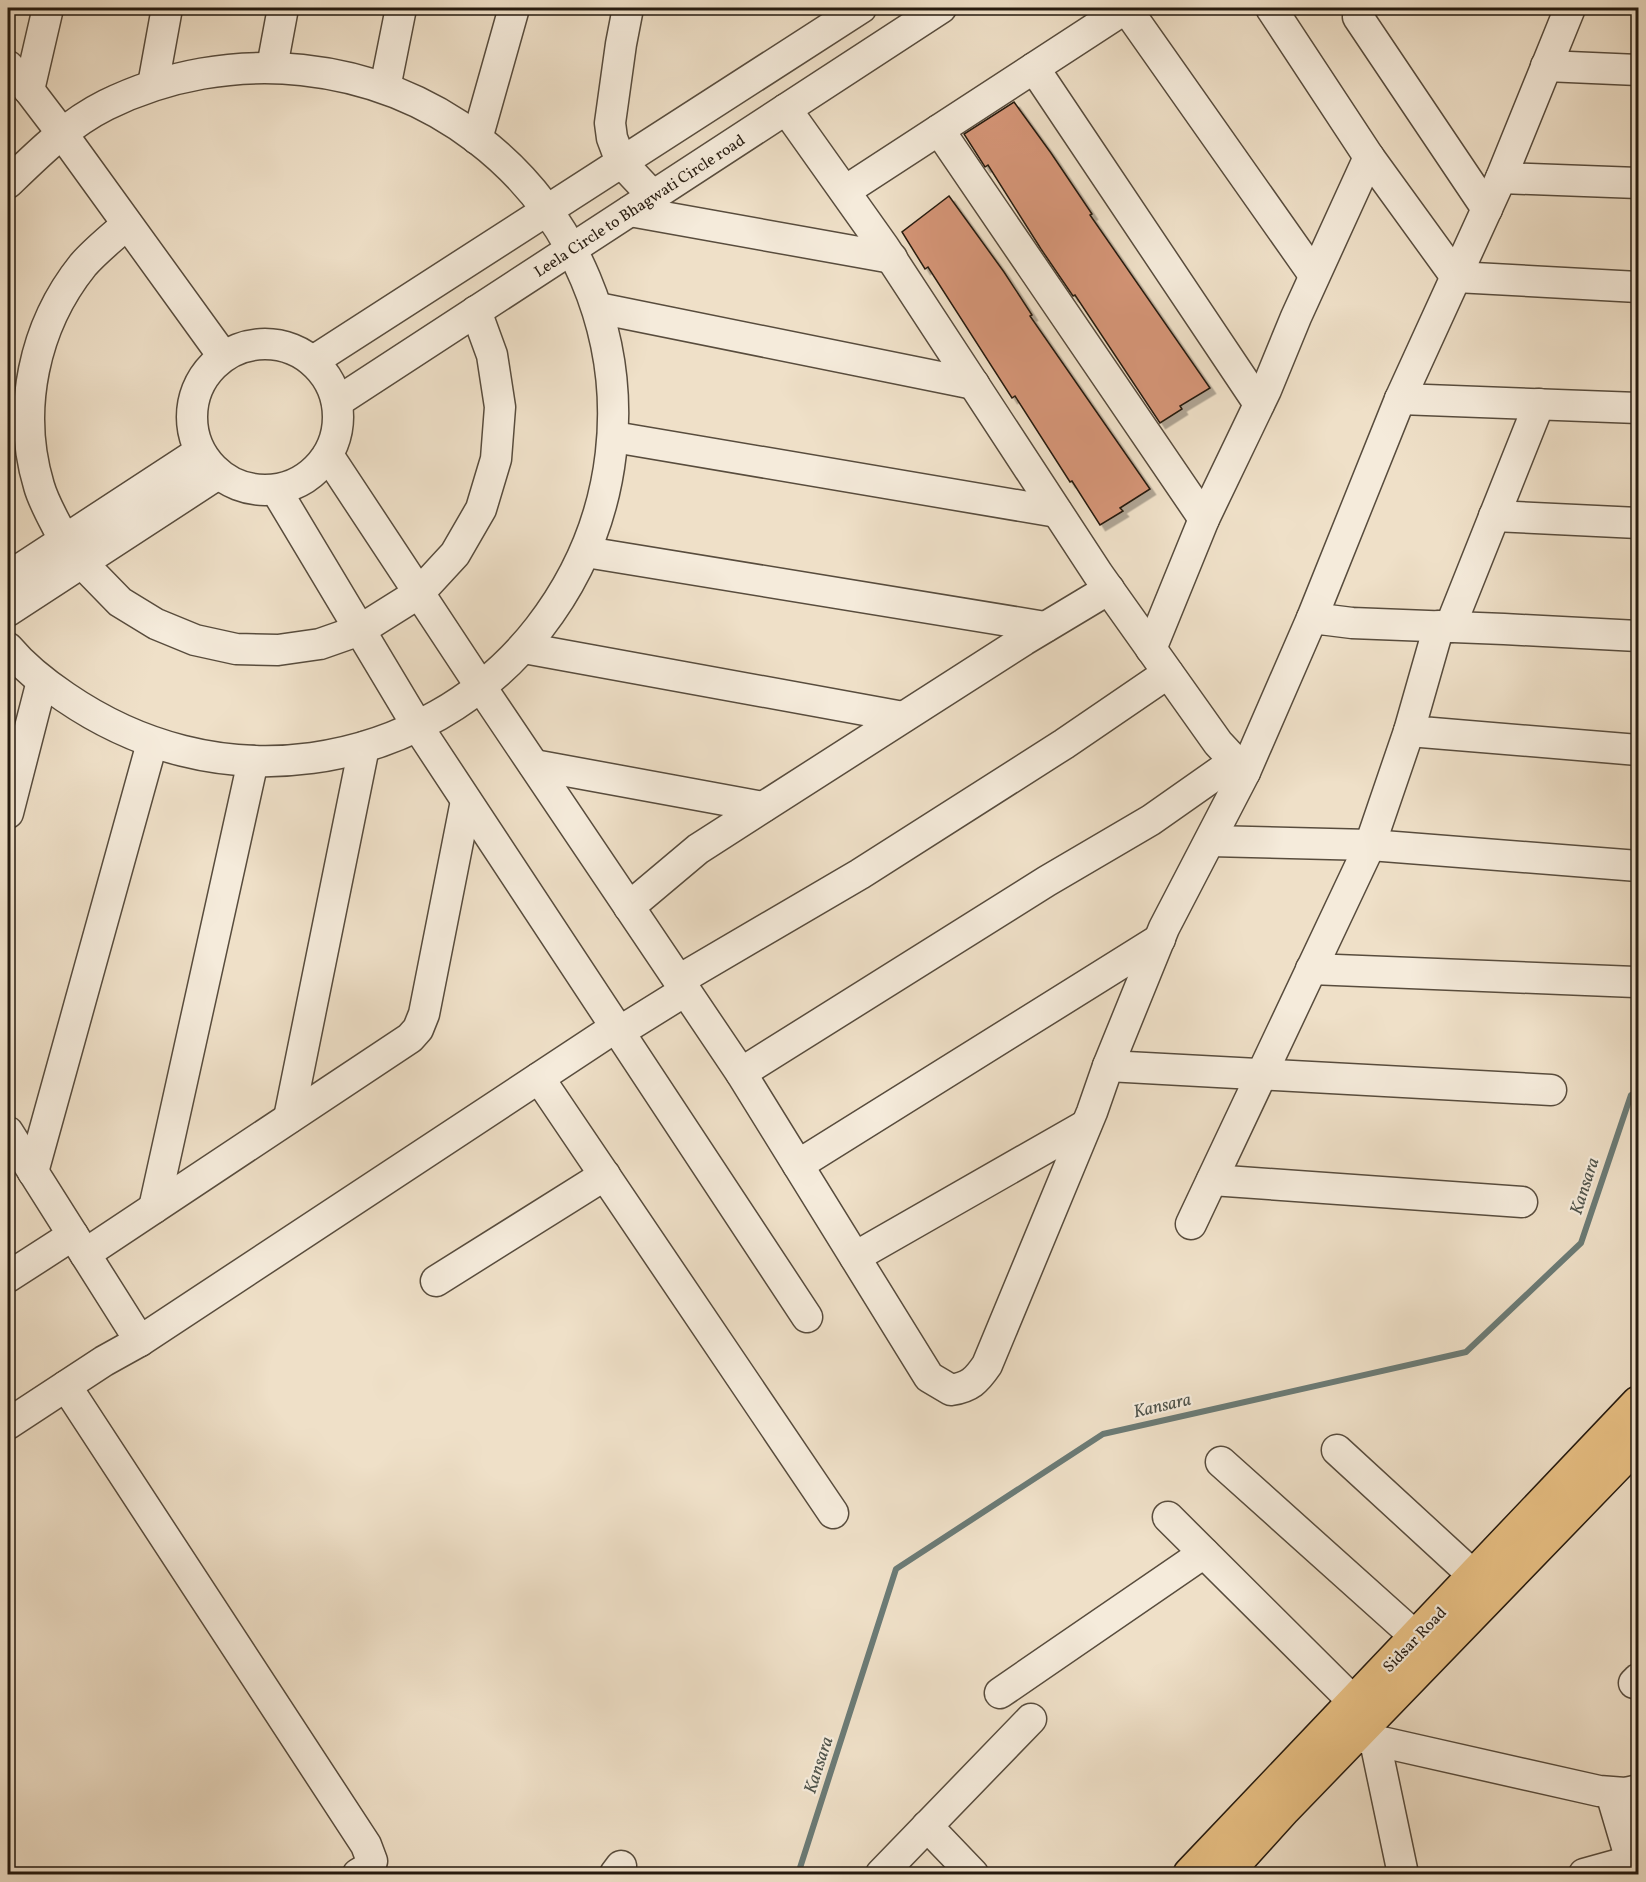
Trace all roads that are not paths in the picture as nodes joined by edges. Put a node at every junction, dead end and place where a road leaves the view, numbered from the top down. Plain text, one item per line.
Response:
1 (167, 8) edge
2 (283, 8) edge
3 (400, 8) edge
4 (514, 8) edge
5 (628, 8) edge
6 (941, 8) edge
7 (1271, 8) edge
8 (1570, 8) edge
9 (852, 10) edge
10 (40, 15) edge
11 (1358, 17) dead end
12 (1546, 66) junction
13 (272, 67) junction
14 (1034, 68) junction
15 (1638, 70) edge
16 (14, 74) edge
17 (153, 85) junction
18 (385, 88) junction
19 (786, 109) junction
20 (939, 130) junction
21 (61, 132) junction
22 (477, 139) junction
23 (1369, 157) junction
24 (621, 162) junction
25 (1501, 178) junction
26 (8, 183) edge
27 (1638, 183) edge
28 (845, 191) junction
29 (642, 203) junction
30 (1487, 209) junction
31 (547, 210) junction
32 (127, 224) junction
33 (573, 249) junction
34 (891, 258) junction
35 (1314, 275) junction
36 (1456, 277) junction
37 (1638, 287) edge
38 (598, 308) junction
39 (476, 312) junction
40 (223, 356) junction
41 (313, 361) junction
42 (974, 384) junction
43 (1400, 399) junction
44 (338, 402) junction
45 (1259, 404) junction
46 (1539, 404) junction
47 (1638, 408) edge
48 (614, 437) junction
49 (328, 455) junction
50 (209, 463) junction
51 (276, 490) junction
52 (1057, 512) junction
53 (1494, 516) junction
54 (1204, 519) junction
55 (1638, 523) edge
56 (73, 552) junction
57 (586, 552) junction
58 (8, 577) edge
59 (1109, 589) junction
60 (419, 593) junction
61 (8, 611) edge
62 (1312, 618) junction
63 (1045, 627) junction
64 (1444, 627) junction
65 (360, 630) junction
66 (1638, 636) edge
67 (8, 648) edge
68 (524, 648) junction
69 (1151, 649) junction
70 (1168, 673) junction
71 (42, 681) junction
72 (481, 687) junction
73 (903, 717) junction
74 (418, 727) junction
75 (1409, 731) junction
76 (152, 743) junction
77 (364, 747) junction
78 (1638, 750) edge
79 (253, 761) junction
80 (534, 765) junction
81 (1240, 767) junction
82 (466, 801) junction
83 (764, 807) junction
84 (8, 813) edge
85 (1210, 841) junction
86 (1370, 845) junction
87 (1638, 866) edge
88 (629, 906) junction
89 (1160, 939) junction
90 (1311, 969) junction
91 (1635, 982) dead end
92 (682, 986) junction
93 (618, 1029) junction
94 (1108, 1066) junction
95 (741, 1073) junction
96 (1262, 1075) junction
97 (539, 1078) junction
98 (1551, 1090) dead end
99 (289, 1118) junction
100 (1086, 1125) junction
101 (9, 1136) edge
102 (798, 1165) junction
103 (33, 1172) junction
104 (605, 1175) junction
105 (1212, 1180) junction
106 (1522, 1202) dead end
107 (154, 1208) junction
108 (1191, 1224) dead end
109 (79, 1244) junction
110 (855, 1257) junction
111 (8, 1277) edge
112 (435, 1281) dead end
113 (807, 1317) dead end
114 (140, 1341) junction
115 (66, 1386) junction
116 (1638, 1403) edge
117 (8, 1424) edge
118 (1638, 1443) edge
119 (1337, 1450) dead end
120 (1221, 1462) dead end
121 (833, 1514) dead end
122 (1168, 1517) dead end
123 (1204, 1553) junction
124 (1474, 1576) junction
125 (1416, 1637) junction
126 (1000, 1693) dead end
127 (1031, 1719) dead end
128 (1364, 1724) junction
129 (1625, 1792) edge
130 (927, 1826) junction
131 (1635, 1865) edge
132 (358, 1875) edge
133 (881, 1875) edge
134 (974, 1875) edge
135 (1190, 1875) edge
136 (1225, 1875) edge
137 (1403, 1875) edge
138 (1584, 1875) edge

1 - 17 street
2 - 13 street
3 - 18 street
4 - 22 street
5 - 24 street
6 - 19 street, Leela Circle to Bhagwati Circle road
7 - 23 street
8 - 12 street
9 - 24 street
10 - 16 street
11 - 30 street
12 - 15 street
12 - 25 street
13 - 17 street
13 - 18 street
14 - 20 street
14 - 35 street
14 - 45 street
16 - 21 street
17 - 21 street
18 - 22 street
19 - 28 street
19 - 29 street, Leela Circle to Bhagwati Circle road
20 - 28 street
20 - 54 street
21 - 26 street
21 - 32 street
22 - 31 street
23 - 35 street
23 - 36 street
24 - 29 street
24 - 31 street
25 - 27 street
25 - 30 street
28 - 34 street
29 - 33 street, Leela Circle to Bhagwati Circle road
29 - 34 street
30 - 36 street
31 - 33 street
31 - 41 street
32 - 40 street
32 - 56 street
33 - 38 street
33 - 39 street, Leela Circle to Bhagwati Circle road
34 - 42 street
35 - 45 street
36 - 37 street
36 - 43 street
38 - 42 street
38 - 48 street
39 - 44 street, Leela Circle to Bhagwati Circle road
39 - 60 street
40 - 41 street
40 - 50 street
41 - 44 street
42 - 52 street
43 - 46 street
43 - 62 street
44 - 49 street
45 - 54 street
46 - 47 street
46 - 53 street
48 - 52 street
48 - 57 street
49 - 51 street
49 - 60 street
50 - 51 street
50 - 56 street
51 - 65 street
52 - 59 street
53 - 55 street
53 - 64 street
54 - 69 street
56 - 58 street
56 - 61 street
56 - 65 street
57 - 63 street
57 - 68 street
59 - 63 street
59 - 69 street
60 - 65 street
60 - 72 street
62 - 64 street
62 - 81 street
63 - 73 street
64 - 66 street
64 - 75 street
65 - 74 street
67 - 71 street
68 - 72 street
68 - 73 street
69 - 70 street
70 - 81 street
70 - 92 street
71 - 76 street
71 - 84 street
72 - 74 street
72 - 80 street
73 - 83 street
74 - 77 street
74 - 82 street
75 - 78 street
75 - 86 street
76 - 79 street
76 - 103 street
77 - 79 street
77 - 99 street
79 - 107 street
80 - 83 street
80 - 88 street
81 - 85 street
81 - 95 street
82 - 93 street
82 - 99 street
83 - 88 street
85 - 86 street
85 - 89 street
86 - 87 street
86 - 90 street
88 - 92 street
89 - 94 street
89 - 102 street
90 - 91 street
90 - 96 street
92 - 93 street
92 - 95 street
93 - 97 street
93 - 113 street
94 - 96 street
94 - 100 street
95 - 102 street
96 - 98 street
96 - 105 street
97 - 104 street
97 - 114 street
99 - 107 street
100 - 110 street
100 - 110 street
101 - 103 street
102 - 110 street
103 - 109 street
104 - 112 street
104 - 121 street
105 - 106 street
105 - 108 street
107 - 109 street
109 - 111 street
109 - 114 street
114 - 115 street
115 - 117 street
115 - 132 street
116 - 124 main road, Sidsar Road
118 - 128 main road, Sidsar Road
119 - 124 street
120 - 125 street
122 - 123 street
123 - 126 street
123 - 128 street
124 - 125 main road, Sidsar Road
125 - 128 main road, Sidsar Road
127 - 130 street
128 - 129 street
128 - 135 main road, Sidsar Road
128 - 136 main road, Sidsar Road
128 - 137 street
129 - 131 street
130 - 133 street
130 - 134 street
131 - 138 street

